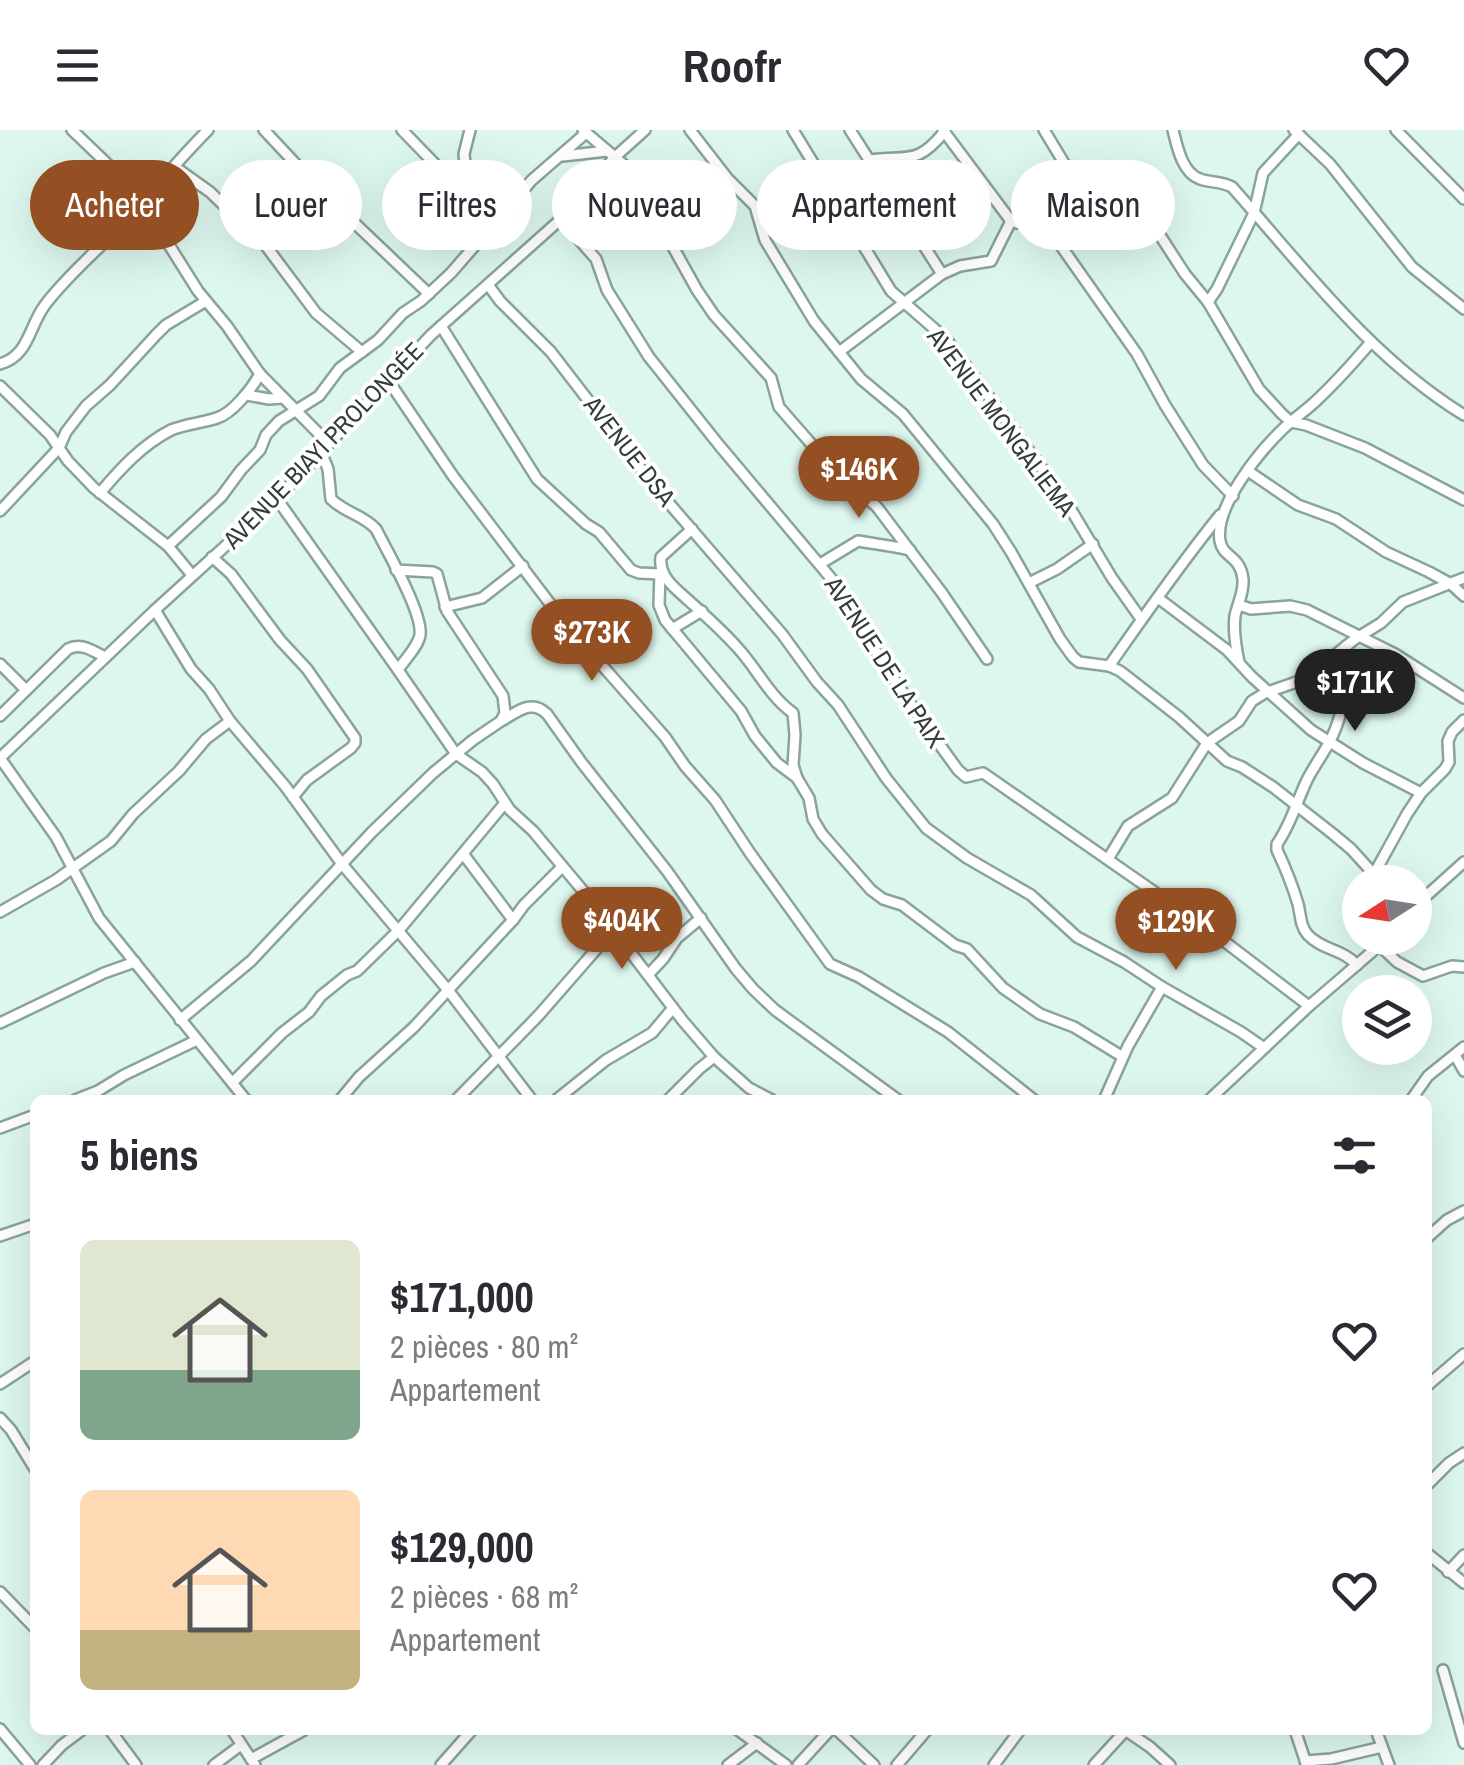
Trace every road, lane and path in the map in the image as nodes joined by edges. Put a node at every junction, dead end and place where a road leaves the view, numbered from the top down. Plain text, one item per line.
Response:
1 (72, 130) edge
2 (208, 130) edge
3 (264, 130) edge
4 (402, 130) edge
5 (470, 130) edge
6 (645, 130) edge
7 (690, 130) edge
8 (793, 130) edge
9 (850, 130) edge
10 (944, 130) edge
11 (1044, 130) edge
12 (1173, 130) edge
13 (1396, 130) edge
14 (585, 132) edge
15 (1297, 132) edge
16 (611, 154) junction
17 (560, 156) junction
18 (104, 160) edge
19 (182, 160) edge
20 (431, 160) edge
21 (465, 160) edge
22 (606, 160) edge
23 (869, 160) joint
24 (532, 180) edge
25 (199, 184) edge
26 (1464, 199) edge
27 (1254, 213) junction
28 (1011, 222) joint
29 (552, 227) edge
30 (96, 250) edge
31 (173, 250) edge
32 (470, 250) edge
33 (588, 250) edge
34 (927, 250) edge
35 (1065, 250) edge
36 (942, 274) junction
37 (488, 286) junction
38 (429, 294) junction
39 (206, 302) junction
40 (904, 302) junction
41 (1208, 302) junction
42 (1464, 309) edge
43 (441, 326) junction
44 (1371, 342) junction
45 (362, 352) junction
46 (838, 352) junction
47 (0, 364) edge
48 (260, 374) junction
49 (388, 380) junction
50 (0, 386) edge
51 (247, 396) junction
52 (282, 398) junction
53 (296, 408) junction
54 (1464, 415) edge
55 (1291, 422) junction
56 (59, 448) junction
57 (325, 448) junction
58 (1248, 471) junction
59 (100, 493) junction
60 (1233, 496) junction
61 (277, 499) junction
62 (1464, 500) edge
63 (0, 511) edge
64 (1221, 514) junction
65 (692, 529) junction
66 (1093, 544) junction
67 (168, 546) junction
68 (910, 550) junction
69 (212, 557) junction
70 (820, 564) junction
71 (523, 566) junction
72 (396, 570) junction
73 (660, 572) junction
74 (192, 575) junction
75 (1464, 578) edge
76 (1029, 584) junction
77 (1451, 584) junction
78 (1464, 596) edge
79 (1158, 598) junction
80 (1239, 605) junction
81 (445, 607) junction
82 (154, 610) junction
83 (702, 612) junction
84 (1141, 619) junction
85 (672, 629) junction
86 (1359, 637) junction
87 (1346, 646) junction
88 (105, 657) junction
89 (987, 659) dead end
90 (1239, 662) junction
91 (0, 664) edge
92 (1108, 666) junction
93 (398, 670) junction
94 (26, 690) junction
95 (1269, 692) junction
96 (1464, 698) edge
97 (0, 716) edge
98 (1464, 720) edge
99 (230, 721) junction
100 (500, 721) junction
101 (1330, 742) junction
102 (1208, 743) junction
103 (794, 750) junction
104 (456, 754) junction
105 (0, 758) edge
106 (777, 763) junction
107 (797, 778) junction
108 (1421, 794) junction
109 (292, 797) junction
110 (505, 803) junction
111 (1297, 807) junction
112 (464, 855) junction
113 (1108, 859) junction
114 (1464, 862) edge
115 (342, 864) junction
116 (1366, 865) edge
117 (1384, 865) edge
118 (72, 867) junction
119 (562, 867) junction
120 (1432, 891) edge
121 (0, 912) edge
122 (700, 918) junction
123 (513, 920) junction
124 (614, 929) junction
125 (399, 930) junction
126 (1368, 955) edge
127 (1389, 955) edge
128 (135, 962) junction
129 (1356, 965) junction
130 (1464, 967) edge
131 (648, 976) junction
132 (1162, 987) junction
133 (448, 990) junction
134 (1309, 1006) junction
135 (673, 1008) junction
136 (180, 1020) junction
137 (0, 1023) edge
138 (196, 1040) junction
139 (1464, 1047) edge
140 (1264, 1048) junction
141 (1455, 1056) junction
142 (498, 1057) junction
143 (714, 1057) junction
144 (1123, 1057) junction
145 (1464, 1072) edge
146 (233, 1082) junction
147 (86, 1095) edge
148 (242, 1095) edge
149 (344, 1095) edge
150 (461, 1095) edge
151 (528, 1095) edge
152 (562, 1095) edge
153 (673, 1095) edge
154 (762, 1095) edge
155 (891, 1095) edge
156 (1028, 1095) edge
157 (1106, 1095) edge
158 (1214, 1095) edge
159 (1414, 1095) edge
160 (30, 1117) edge
161 (0, 1128) edge
162 (1464, 1211) edge
163 (30, 1226) edge
164 (1432, 1232) edge
165 (0, 1236) edge
166 (1464, 1354) edge
167 (30, 1365) edge
168 (1432, 1382) edge
169 (0, 1384) edge
170 (0, 1418) edge
171 (1464, 1453) edge
172 (30, 1461) edge
173 (1432, 1480) edge
174 (1464, 1554) edge
175 (1432, 1558) edge
176 (1448, 1572) junction
177 (1464, 1583) edge
178 (0, 1592) edge
179 (30, 1623) edge
180 (1442, 1670) dead end
181 (0, 1729) edge
182 (75, 1735) edge
183 (114, 1735) edge
184 (235, 1735) edge
185 (296, 1735) edge
186 (468, 1735) edge
187 (745, 1735) edge
188 (828, 1735) edge
189 (839, 1735) edge
190 (923, 1735) edge
191 (1016, 1735) edge
192 (1121, 1735) edge
193 (1133, 1735) edge
194 (1297, 1735) edge
195 (1378, 1735) edge
196 (757, 1743) junction
197 (1464, 1743) edge
198 (240, 1745) junction
199 (1382, 1747) junction
200 (253, 1762) edge
201 (1306, 1763) edge
202 (30, 1765) edge
203 (42, 1765) edge
204 (136, 1765) edge
205 (214, 1765) edge
206 (441, 1765) edge
207 (728, 1765) edge
208 (786, 1765) edge
209 (798, 1765) edge
210 (874, 1765) edge
211 (897, 1765) edge
212 (994, 1765) edge
213 (1094, 1765) edge
214 (1170, 1765) edge
215 (1390, 1765) edge

1 - 18 street
2 - 19 street
3 - 38 street
4 - 20 street
5 - 21 street
6 - 16 street, AVENUE BIAYI PROLONGÉE
7 - 46 street
8 - 40 street, AVENUE MONGALIEMA
9 - 23 street
10 - 23 street
10 - 28 street
11 - 41 street
12 - 27 street
13 - 26 street
14 - 16 street
14 - 17 street
15 - 27 street
15 - 42 street
16 - 17 street
16 - 22 street, AVENUE BIAYI PROLONGÉE
16 - 68 street
17 - 24 street
25 - 45 street
27 - 41 street
27 - 44 street
28 - 36 street
29 - 37 street, AVENUE BIAYI PROLONGÉE
30 - 47 street
31 - 39 street
32 - 38 street
33 - 70 street, AVENUE DE LA PAIX
34 - 36 street
35 - 60 street
36 - 40 street
37 - 43 street, AVENUE BIAYI PROLONGÉE
37 - 65 street, AVENUE DSA
38 - 45 street
39 - 48 street
39 - 56 street
40 - 46 street
40 - 66 street, AVENUE MONGALIEMA
41 - 55 street
43 - 49 street, AVENUE BIAYI PROLONGÉE
43 - 73 street
44 - 54 street
44 - 55 street
45 - 53 street
46 - 76 street
48 - 51 street
48 - 52 street
49 - 57 street, AVENUE BIAYI PROLONGÉE
49 - 71 street
50 - 56 street
51 - 52 street
51 - 59 street
52 - 53 street
53 - 57 street
53 - 67 street
55 - 58 street
55 - 62 street
56 - 59 street
56 - 63 street
57 - 61 street, AVENUE BIAYI PROLONGÉE
57 - 72 street
58 - 60 street
58 - 77 street
59 - 67 street
60 - 64 street
61 - 69 street, AVENUE BIAYI PROLONGÉE
61 - 93 street
64 - 79 street
64 - 80 street
65 - 73 street, AVENUE DSA
65 - 132 street
66 - 76 street
66 - 84 street, AVENUE MONGALIEMA
67 - 74 street
68 - 70 street
68 - 89 street
69 - 74 street, AVENUE BIAYI PROLONGÉE
69 - 109 street
70 - 113 street, AVENUE DE LA PAIX
71 - 81 street
71 - 156 street
72 - 81 street
72 - 93 street
73 - 83 street
73 - 85 street
74 - 82 street, AVENUE BIAYI PROLONGÉE
75 - 77 street
76 - 92 street
77 - 78 street
77 - 86 street
79 - 84 street
79 - 90 street
80 - 86 street
80 - 90 street
81 - 100 street
82 - 88 street, AVENUE BIAYI PROLONGÉE
82 - 99 street
83 - 85 street
83 - 103 street
84 - 92 street
85 - 106 street
86 - 87 street
86 - 96 street
87 - 95 street
87 - 101 street
88 - 94 street
88 - 105 street, AVENUE BIAYI PROLONGÉE
90 - 95 street
91 - 94 street
92 - 102 street
93 - 104 street
94 - 97 street
95 - 101 street
95 - 102 street
98 - 108 street
99 - 109 street
99 - 118 street
100 - 104 street
100 - 122 street
101 - 108 street
101 - 111 street
102 - 111 street
102 - 113 street
103 - 106 street
103 - 107 street
104 - 110 street
104 - 115 street
105 - 118 street
106 - 107 street
107 - 144 street
108 - 117 street
109 - 115 street
110 - 112 street
110 - 119 street
111 - 116 street
111 - 129 street
112 - 123 street
112 - 125 street
113 - 134 street, AVENUE DE LA PAIX
114 - 120 street
115 - 125 street
115 - 136 street
118 - 121 street
118 - 128 street
119 - 123 street
119 - 124 street
122 - 131 street
122 - 155 street
123 - 133 street
124 - 131 street
124 - 142 street
125 - 133 street
125 - 146 street
126 - 129 street
127 - 130 street
128 - 136 street
128 - 137 street
129 - 134 street
131 - 135 street
132 - 140 street
132 - 144 street
133 - 142 street
133 - 149 street
134 - 140 street
135 - 143 street
135 - 152 street
136 - 138 street
138 - 146 street
138 - 147 street
139 - 141 street
140 - 158 street
141 - 145 street
141 - 159 street
142 - 150 street
142 - 151 street
143 - 153 street
143 - 154 street
144 - 157 street
146 - 148 street
160 - 161 street
162 - 164 street
163 - 165 street
166 - 168 street
167 - 169 street
170 - 172 street
171 - 173 street
174 - 176 street
175 - 176 street
176 - 177 street
178 - 179 street
180 - 197 street
181 - 202 street
182 - 203 street
183 - 204 street
184 - 198 street
185 - 200 street
186 - 206 street
187 - 196 street
188 - 209 street
189 - 210 street
190 - 211 street
191 - 212 street
192 - 213 street
193 - 214 street
194 - 201 street
195 - 199 street
196 - 207 street
196 - 208 street
198 - 200 street
198 - 205 street
199 - 201 street
199 - 215 street

